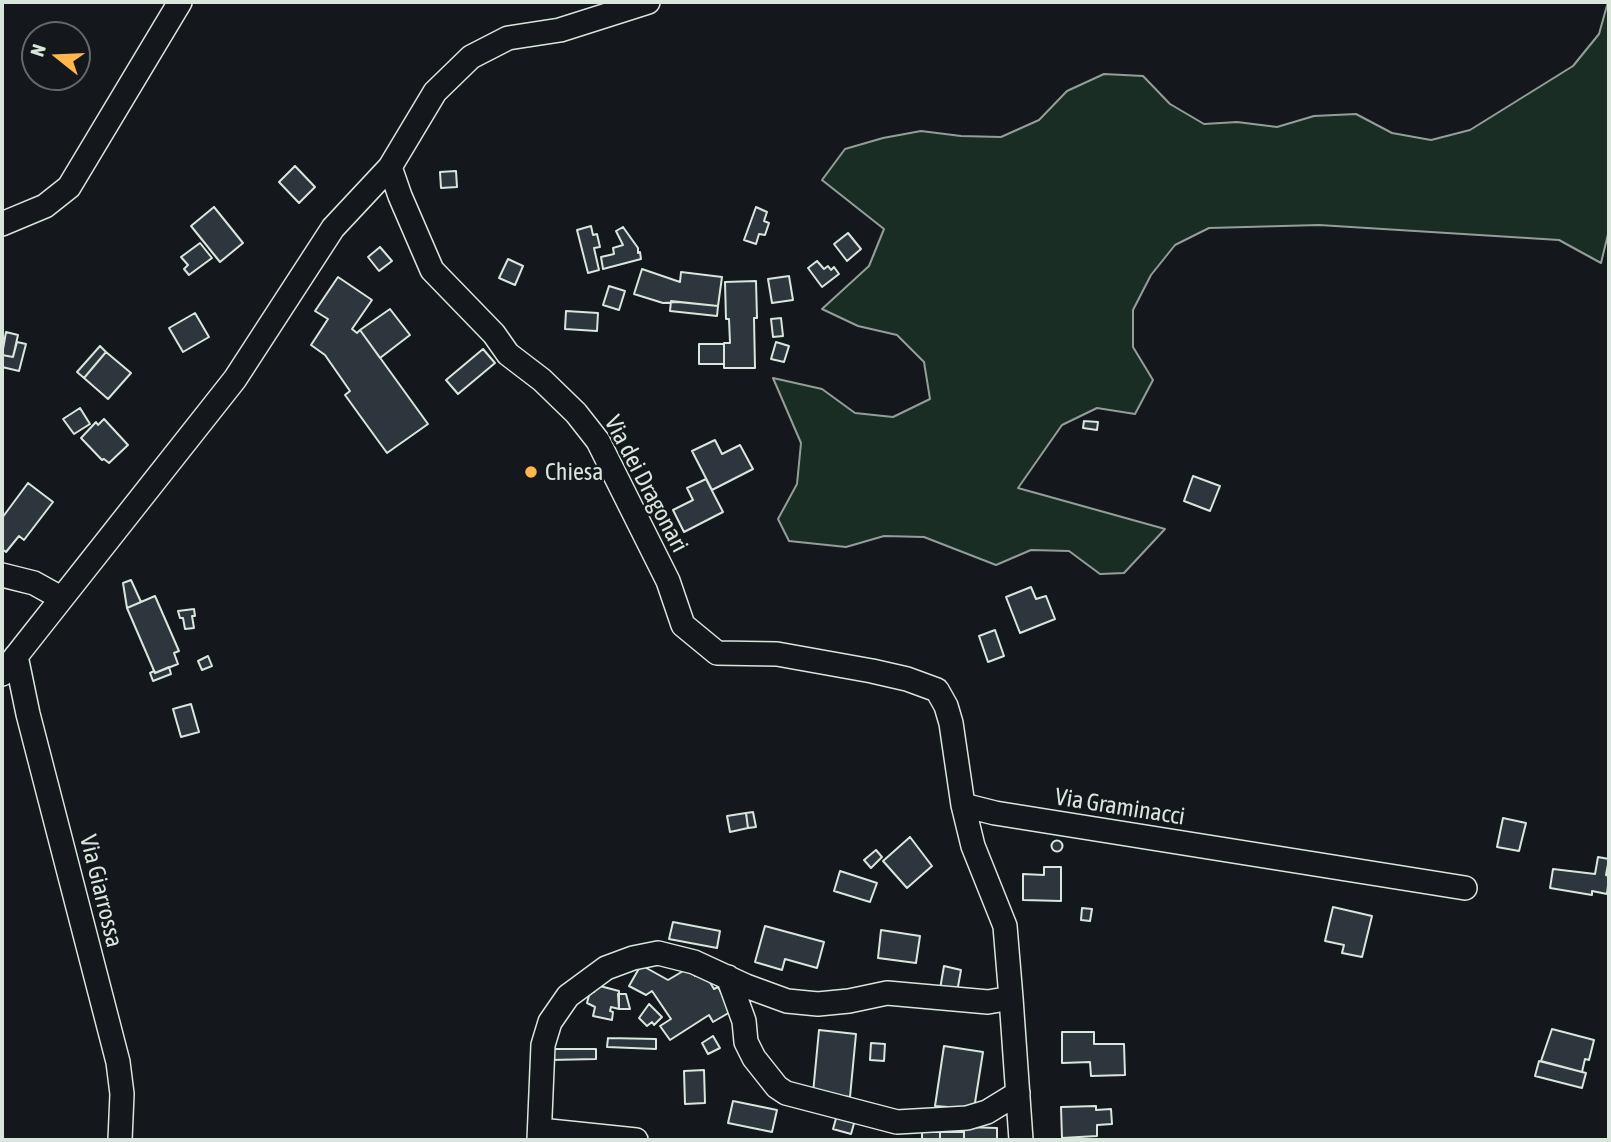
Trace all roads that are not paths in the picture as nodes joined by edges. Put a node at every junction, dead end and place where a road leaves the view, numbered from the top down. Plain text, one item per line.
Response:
1 (180, 2) edge
2 (648, 2) edge
3 (390, 167) junction
4 (2, 225) edge
5 (2, 575) edge
6 (61, 598) junction
7 (9, 665) edge
8 (963, 806) junction
9 (1465, 888) dead end
10 (728, 978) junction
11 (1011, 998) junction
12 (1018, 1093) junction
13 (539, 1135) edge
14 (120, 1140) edge
15 (636, 1140) edge
16 (1021, 1140) edge

1 - 4 street
2 - 3 street
3 - 6 street
3 - 8 street, Via dei Dragonari
5 - 6 street
6 - 7 street
7 - 14 street, Via Giarrossa
8 - 9 street, Via Graminacci
8 - 11 street
10 - 11 street
10 - 12 street
10 - 13 street
11 - 12 street
12 - 16 street
13 - 15 street

